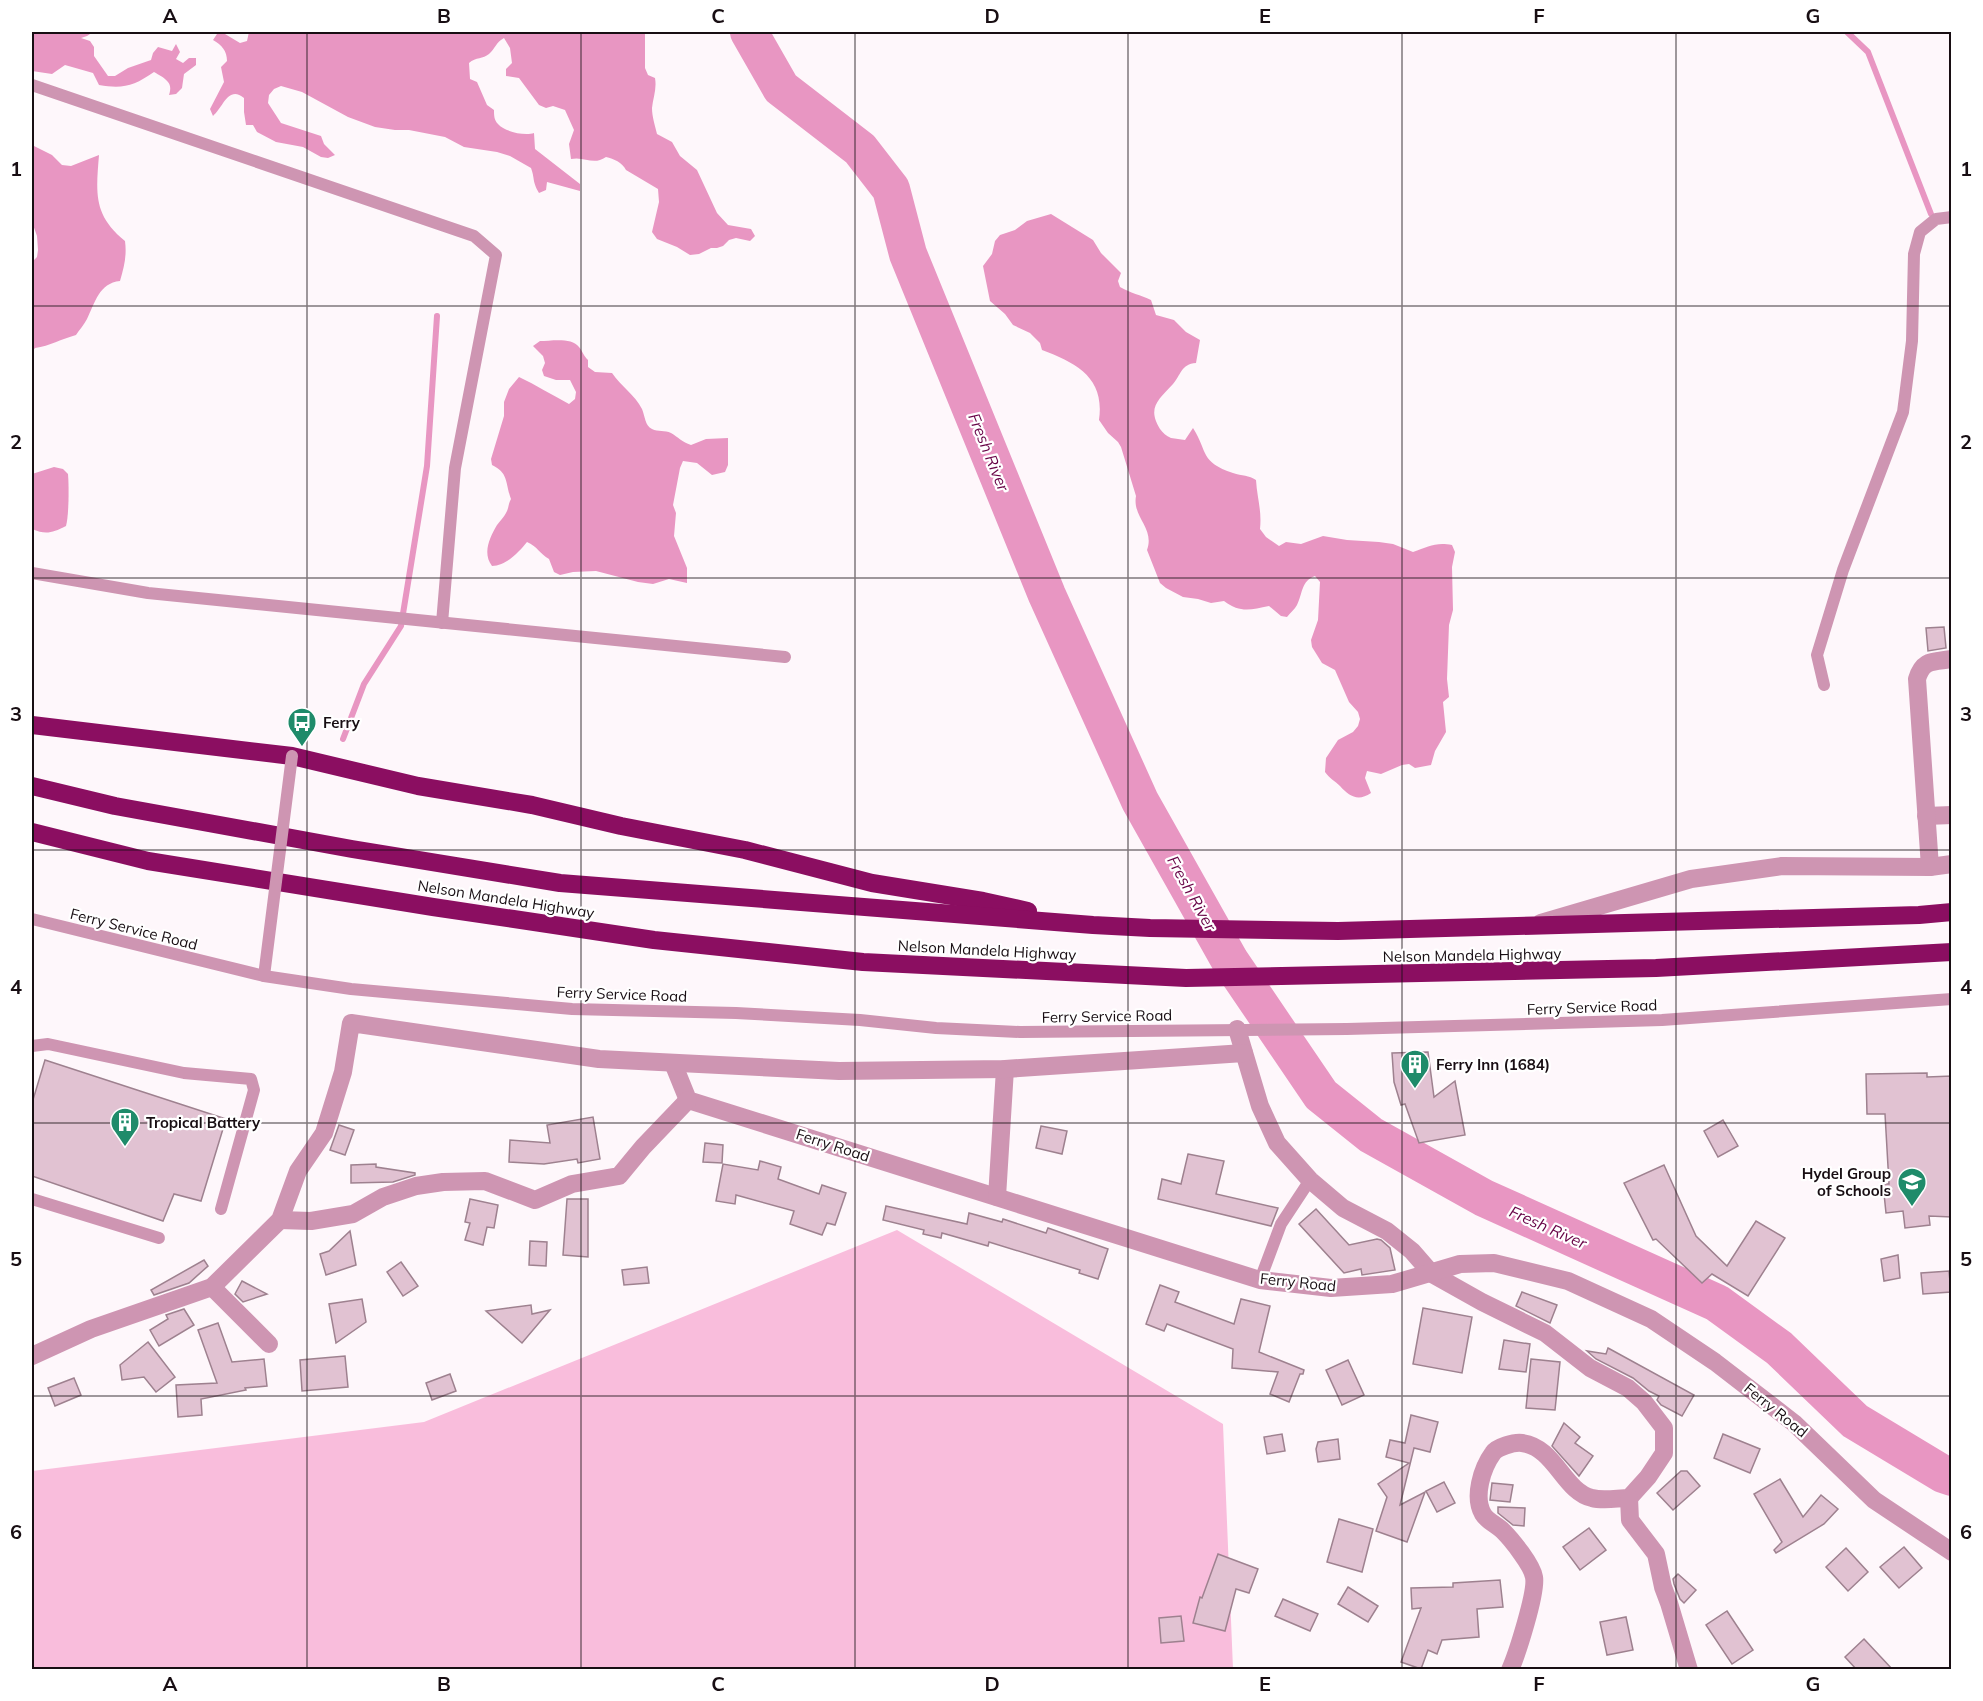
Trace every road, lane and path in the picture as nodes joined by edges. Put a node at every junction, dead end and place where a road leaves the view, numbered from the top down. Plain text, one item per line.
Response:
1 (32, 85) edge
2 (1952, 217) edge
3 (32, 573) edge
4 (442, 623) junction
5 (785, 657) dead end
6 (1952, 659) edge
7 (1824, 685) dead end
8 (32, 725) edge
9 (292, 756) junction
10 (32, 786) edge
11 (1952, 814) edge
12 (1926, 816) junction
13 (32, 832) edge
14 (1952, 864) edge
15 (1930, 867) junction
16 (1952, 912) edge
17 (32, 919) edge
18 (1093, 925) junction
19 (1531, 926) junction
20 (1952, 952) edge
21 (264, 976) junction
22 (1952, 999) edge
23 (1237, 1029) junction
24 (32, 1047) edge
25 (1244, 1053) junction
26 (673, 1063) junction
27 (1005, 1069) junction
28 (688, 1100) junction
29 (1310, 1180) junction
30 (997, 1197) junction
31 (32, 1199) edge
32 (221, 1209) dead end
33 (280, 1220) junction
34 (159, 1238) dead end
35 (1432, 1274) junction
36 (1260, 1280) junction
37 (212, 1287) junction
38 (269, 1344) dead end
39 (32, 1356) edge
40 (1629, 1498) junction
41 (1952, 1552) edge
42 (1510, 1670) edge
43 (1689, 1670) edge

1 - 4 lane
2 - 7 lane
3 - 4 lane
4 - 5 lane
6 - 12 street
8 - 9 highway
9 - 18 highway
9 - 21 lane, bridge
10 - 18 highway, Nelson Mandela Highway
11 - 12 street
12 - 15 street
13 - 20 highway, Nelson Mandela Highway
14 - 15 street
15 - 19 street
16 - 19 highway, Nelson Mandela Highway
17 - 21 lane, Ferry Service Road
18 - 19 highway, Nelson Mandela Highway
21 - 23 lane, Ferry Service Road
22 - 23 lane, Ferry Service Road
23 - 25 street
24 - 32 lane
25 - 27 street
25 - 29 street
26 - 27 street
26 - 28 street
26 - 33 street
27 - 30 street
28 - 30 street, Ferry Road
28 - 33 street
29 - 35 street
29 - 36 lane
30 - 36 street, Ferry Road
31 - 34 lane
33 - 37 street
35 - 36 street, Ferry Road
35 - 40 street
35 - 41 street, Ferry Road
37 - 38 street
37 - 39 street
40 - 42 street
40 - 43 street

